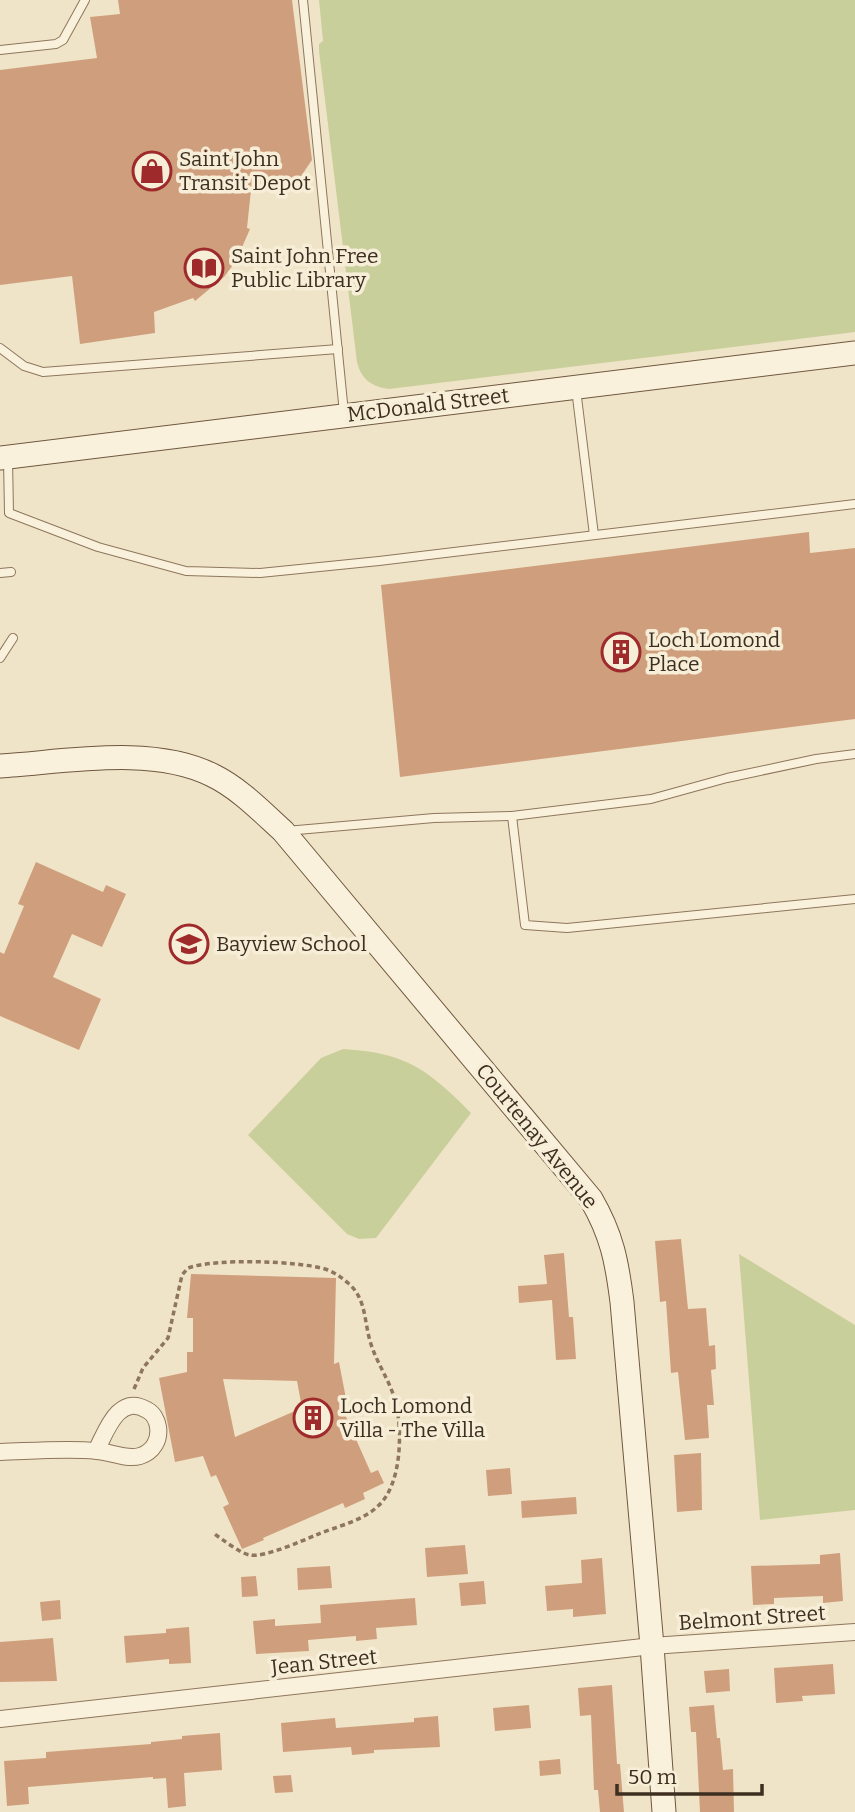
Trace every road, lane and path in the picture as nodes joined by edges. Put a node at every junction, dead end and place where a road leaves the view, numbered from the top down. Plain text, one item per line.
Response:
1 (85, 0) edge
2 (303, 0) edge
3 (0, 50) edge
4 (0, 348) edge
5 (338, 348) junction
6 (855, 353) edge
7 (575, 387) junction
8 (344, 416) junction
9 (4, 458) edge
10 (855, 504) edge
11 (594, 536) junction
12 (11, 572) dead end
13 (0, 573) edge
14 (13, 638) dead end
15 (0, 658) edge
16 (855, 754) edge
17 (0, 766) edge
18 (512, 816) junction
19 (283, 831) junction
20 (855, 899) edge
21 (129, 1406) junction
22 (96, 1451) junction
23 (0, 1452) edge
24 (213, 1534) dead end
25 (855, 1632) edge
26 (652, 1646) junction
27 (0, 1719) edge
28 (664, 1812) edge

1 - 3 lane
2 - 5 lane
4 - 5 lane
5 - 8 lane
6 - 7 street, McDonald Street
7 - 8 street, McDonald Street
7 - 11 lane
8 - 9 street, McDonald Street
9 - 11 lane
10 - 11 lane
12 - 13 lane
14 - 15 lane
16 - 18 lane
17 - 19 street, Courtenay Avenue
18 - 19 lane
18 - 20 lane
19 - 26 street, Courtenay Avenue
21 - 22 street
21 - 22 street
21 - 24 path
22 - 23 street
25 - 26 street, Belmont Street
26 - 27 street, Jean Street
26 - 28 street, Courtenay Avenue

